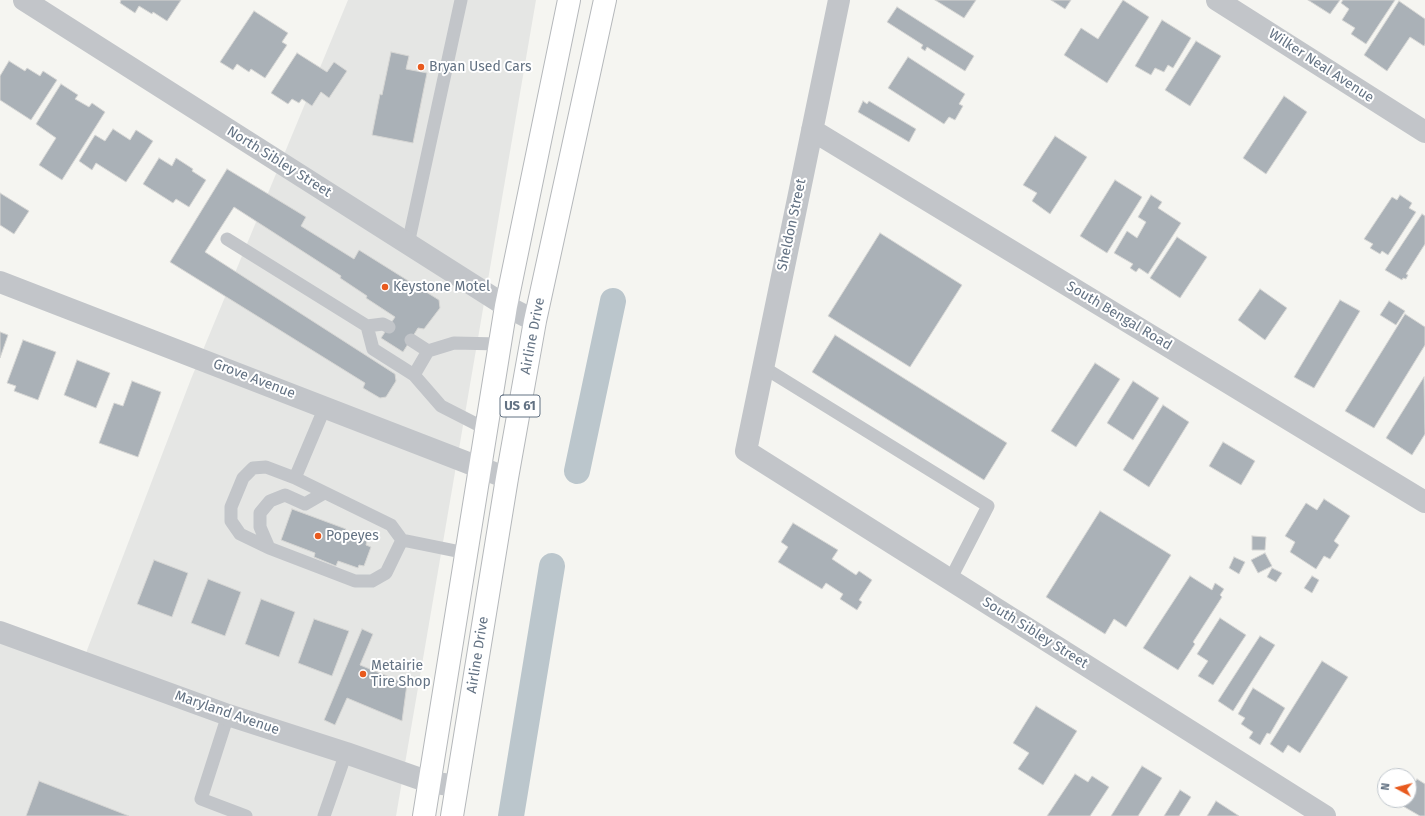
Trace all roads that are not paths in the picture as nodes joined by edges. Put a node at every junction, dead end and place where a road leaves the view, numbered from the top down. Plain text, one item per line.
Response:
1 (24, 0) edge
2 (461, 0) edge
3 (569, 0) edge
4 (605, 0) edge
5 (839, 0) edge
6 (1217, 0) edge
7 (812, 130) junction
8 (1425, 132) edge
9 (227, 239) dead end
10 (408, 244) junction
11 (0, 282) edge
12 (506, 306) junction
13 (535, 322) junction
14 (367, 326) junction
15 (389, 327) dead end
16 (411, 340) dead end
17 (500, 344) junction
18 (428, 351) junction
19 (763, 367) junction
20 (414, 375) junction
21 (325, 407) junction
22 (486, 429) junction
23 (746, 451) joint
24 (480, 467) junction
25 (294, 478) junction
26 (507, 478) junction
27 (324, 493) junction
28 (1425, 502) edge
29 (402, 540) junction
30 (268, 548) junction
31 (466, 553) junction
32 (950, 580) junction
33 (0, 632) edge
34 (228, 715) junction
35 (346, 752) junction
36 (429, 782) junction
37 (457, 786) junction
38 (246, 816) edge
39 (324, 816) edge
40 (424, 816) edge
41 (452, 816) edge
42 (1324, 816) edge

1 - 10 street, North Sibley Street
2 - 10 lane
3 - 12 highway, Airline Drive / US 61
4 - 13 highway, Airline Drive / US 61
5 - 7 street, Sheldon Street
6 - 8 street, Wilker Neal Avenue
7 - 19 street, Sheldon Street
7 - 28 street, South Bengal Road
9 - 14 lane
10 - 12 street, North Sibley Street
11 - 21 street, Grove Avenue
12 - 13 street, North Sibley Street
12 - 17 highway, Airline Drive / US 61
13 - 26 highway, Airline Drive / US 61
14 - 15 lane
14 - 20 lane
16 - 18 lane
17 - 18 lane
17 - 22 highway, Airline Drive / US 61
18 - 20 lane
19 - 23 street, Sheldon Street
19 - 32 lane
20 - 22 lane
21 - 24 street, Grove Avenue
21 - 25 lane
22 - 24 highway, Airline Drive / US 61
23 - 32 street, South Sibley Street
24 - 26 street, Grove Avenue
24 - 31 highway, Airline Drive / US 61
25 - 27 lane
25 - 30 lane
26 - 37 highway, Airline Drive / US 61
27 - 29 lane
27 - 30 lane
29 - 30 lane
29 - 31 lane
31 - 36 highway, Airline Drive / US 61
32 - 42 street, South Sibley Street
33 - 34 street, Maryland Avenue
34 - 35 street, Maryland Avenue
34 - 38 lane
35 - 36 street, Maryland Avenue
35 - 39 lane
36 - 37 street, Maryland Avenue
36 - 40 highway, Airline Drive / US 61
37 - 41 highway, Airline Drive / US 61

